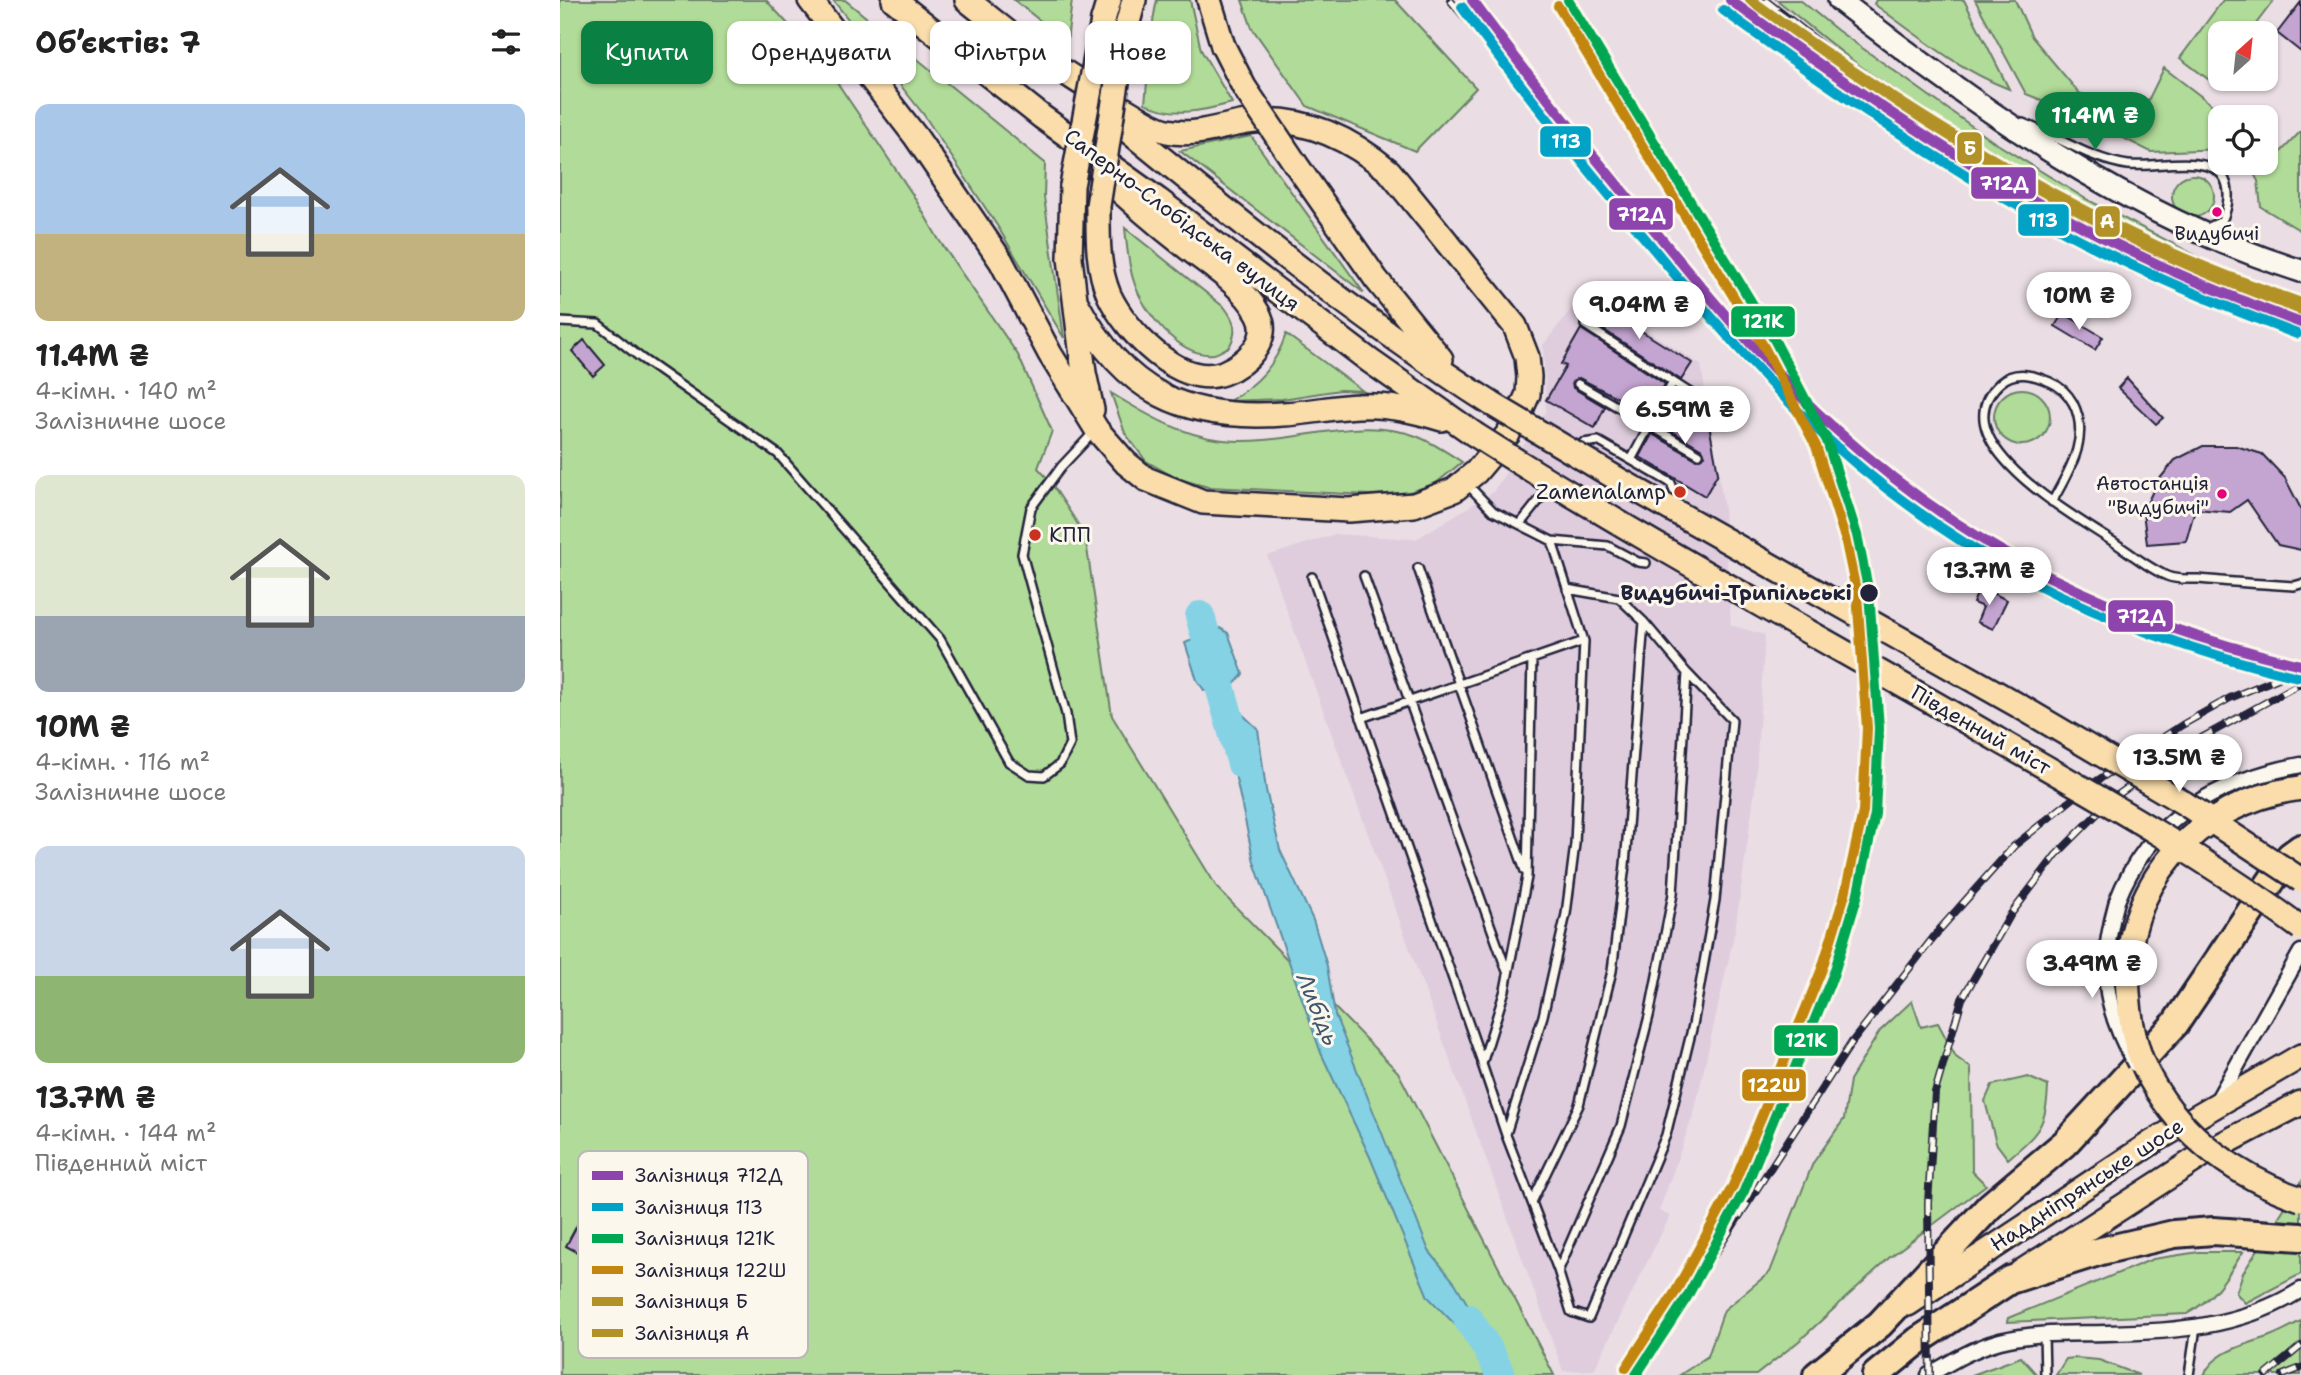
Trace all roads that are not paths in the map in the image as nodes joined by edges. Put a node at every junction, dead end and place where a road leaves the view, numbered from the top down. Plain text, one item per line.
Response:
1 (810, 0) edge
2 (894, 0) edge
3 (967, 0) edge
4 (1134, 0) edge
5 (1209, 0) edge
6 (1839, 0) edge
7 (1106, 10) edge
8 (993, 21) edge
9 (1071, 76) edge
10 (1070, 84) edge
11 (1988, 109) junction
12 (1042, 117) junction
13 (2184, 226) junction
14 (2301, 271) edge
15 (1077, 304) junction
16 (560, 322) edge
17 (1585, 325) dead end
18 (1116, 364) junction
19 (1084, 373) junction
20 (1673, 382) junction
21 (1578, 384) dead end
22 (1463, 385) junction
23 (1701, 400) dead end
24 (1492, 404) joint
25 (1650, 426) junction
26 (1467, 429) junction
27 (1097, 430) junction
28 (1583, 443) dead end
29 (1699, 454) dead end
30 (1631, 460) junction
31 (1465, 482) junction
32 (1541, 499) dead end
33 (1677, 499) dead end
34 (2052, 502) junction
35 (1520, 524) junction
36 (1552, 541) junction
37 (1646, 563) dead end
38 (1418, 568) dead end
39 (1364, 576) dead end
40 (1312, 577) dead end
41 (2301, 584) edge
42 (1567, 589) junction
43 (1644, 622) junction
44 (1584, 641) junction
45 (1532, 659) junction
46 (1687, 673) junction
47 (1457, 684) junction
48 (1408, 701) junction
49 (1361, 718) junction
50 (2301, 765) edge
51 (2301, 788) edge
52 (2301, 848) edge
53 (1527, 877) junction
54 (2301, 880) edge
55 (2301, 928) edge
56 (2301, 952) edge
57 (1508, 975) junction
58 (2301, 1056) edge
59 (1482, 1063) junction
60 (2150, 1079) junction
61 (2301, 1103) edge
62 (2214, 1105) junction
63 (1506, 1135) junction
64 (2301, 1199) edge
65 (1533, 1200) junction
66 (2301, 1237) edge
67 (1559, 1270) junction
68 (2010, 1280) junction
69 (2301, 1290) edge
70 (1880, 1324) junction
71 (2196, 1326) junction
72 (2044, 1334) junction
73 (1817, 1375) edge
74 (1877, 1375) edge
75 (1928, 1375) edge
76 (2045, 1375) edge
77 (2189, 1375) edge

1 - 27 main road
2 - 12 main road, Саперно-Слобідська вулиця
3 - 8 main road, Саперно-Слобідська вулиця
4 - 12 main road, bridge
5 - 22 main road, bridge
6 - 11 street
7 - 15 main road, bridge
9 - 31 main road
10 - 22 main road, Саперно-Слобідська вулиця
11 - 13 street
11 - 13 lane
12 - 26 main road, Саперно-Слобідська вулиця
13 - 14 street
15 - 18 main road
15 - 19 main road
16 - 27 lane
17 - 20 lane
18 - 19 main road
18 - 26 main road
19 - 27 main road
20 - 23 lane
20 - 25 lane
21 - 25 lane
22 - 24 main road, Саперно-Слобідська вулиця
24 - 54 main road, Південний міст, bridge
25 - 29 lane
25 - 30 lane
26 - 55 main road, Південний міст, bridge
27 - 31 main road
28 - 30 lane
30 - 33 lane
31 - 35 lane
32 - 35 lane
34 - 34 lane
34 - 41 lane
35 - 36 lane
36 - 37 lane
36 - 42 lane
38 - 47 lane
39 - 48 lane
40 - 49 lane
42 - 43 lane
42 - 44 lane
43 - 46 lane
43 - 65 lane
44 - 45 lane
44 - 63 lane
45 - 47 lane
45 - 53 lane
46 - 67 lane
46 - 67 lane
47 - 48 lane
47 - 53 lane
48 - 49 lane
48 - 57 lane
49 - 59 lane
50 - 60 street, bridge
51 - 60 main road, bridge
52 - 70 highway, bridge
53 - 57 lane
56 - 62 street
57 - 59 lane
58 - 62 main road, Наддніпрянське шосе
59 - 63 lane
60 - 64 main road, bridge
61 - 68 main road, Наддніпрянське шосе
62 - 70 main road, Наддніпрянське шосе
63 - 65 lane
65 - 67 lane
66 - 68 highway
68 - 74 highway
69 - 71 street
70 - 73 highway
71 - 72 street
71 - 77 lane
72 - 75 street
72 - 76 lane

